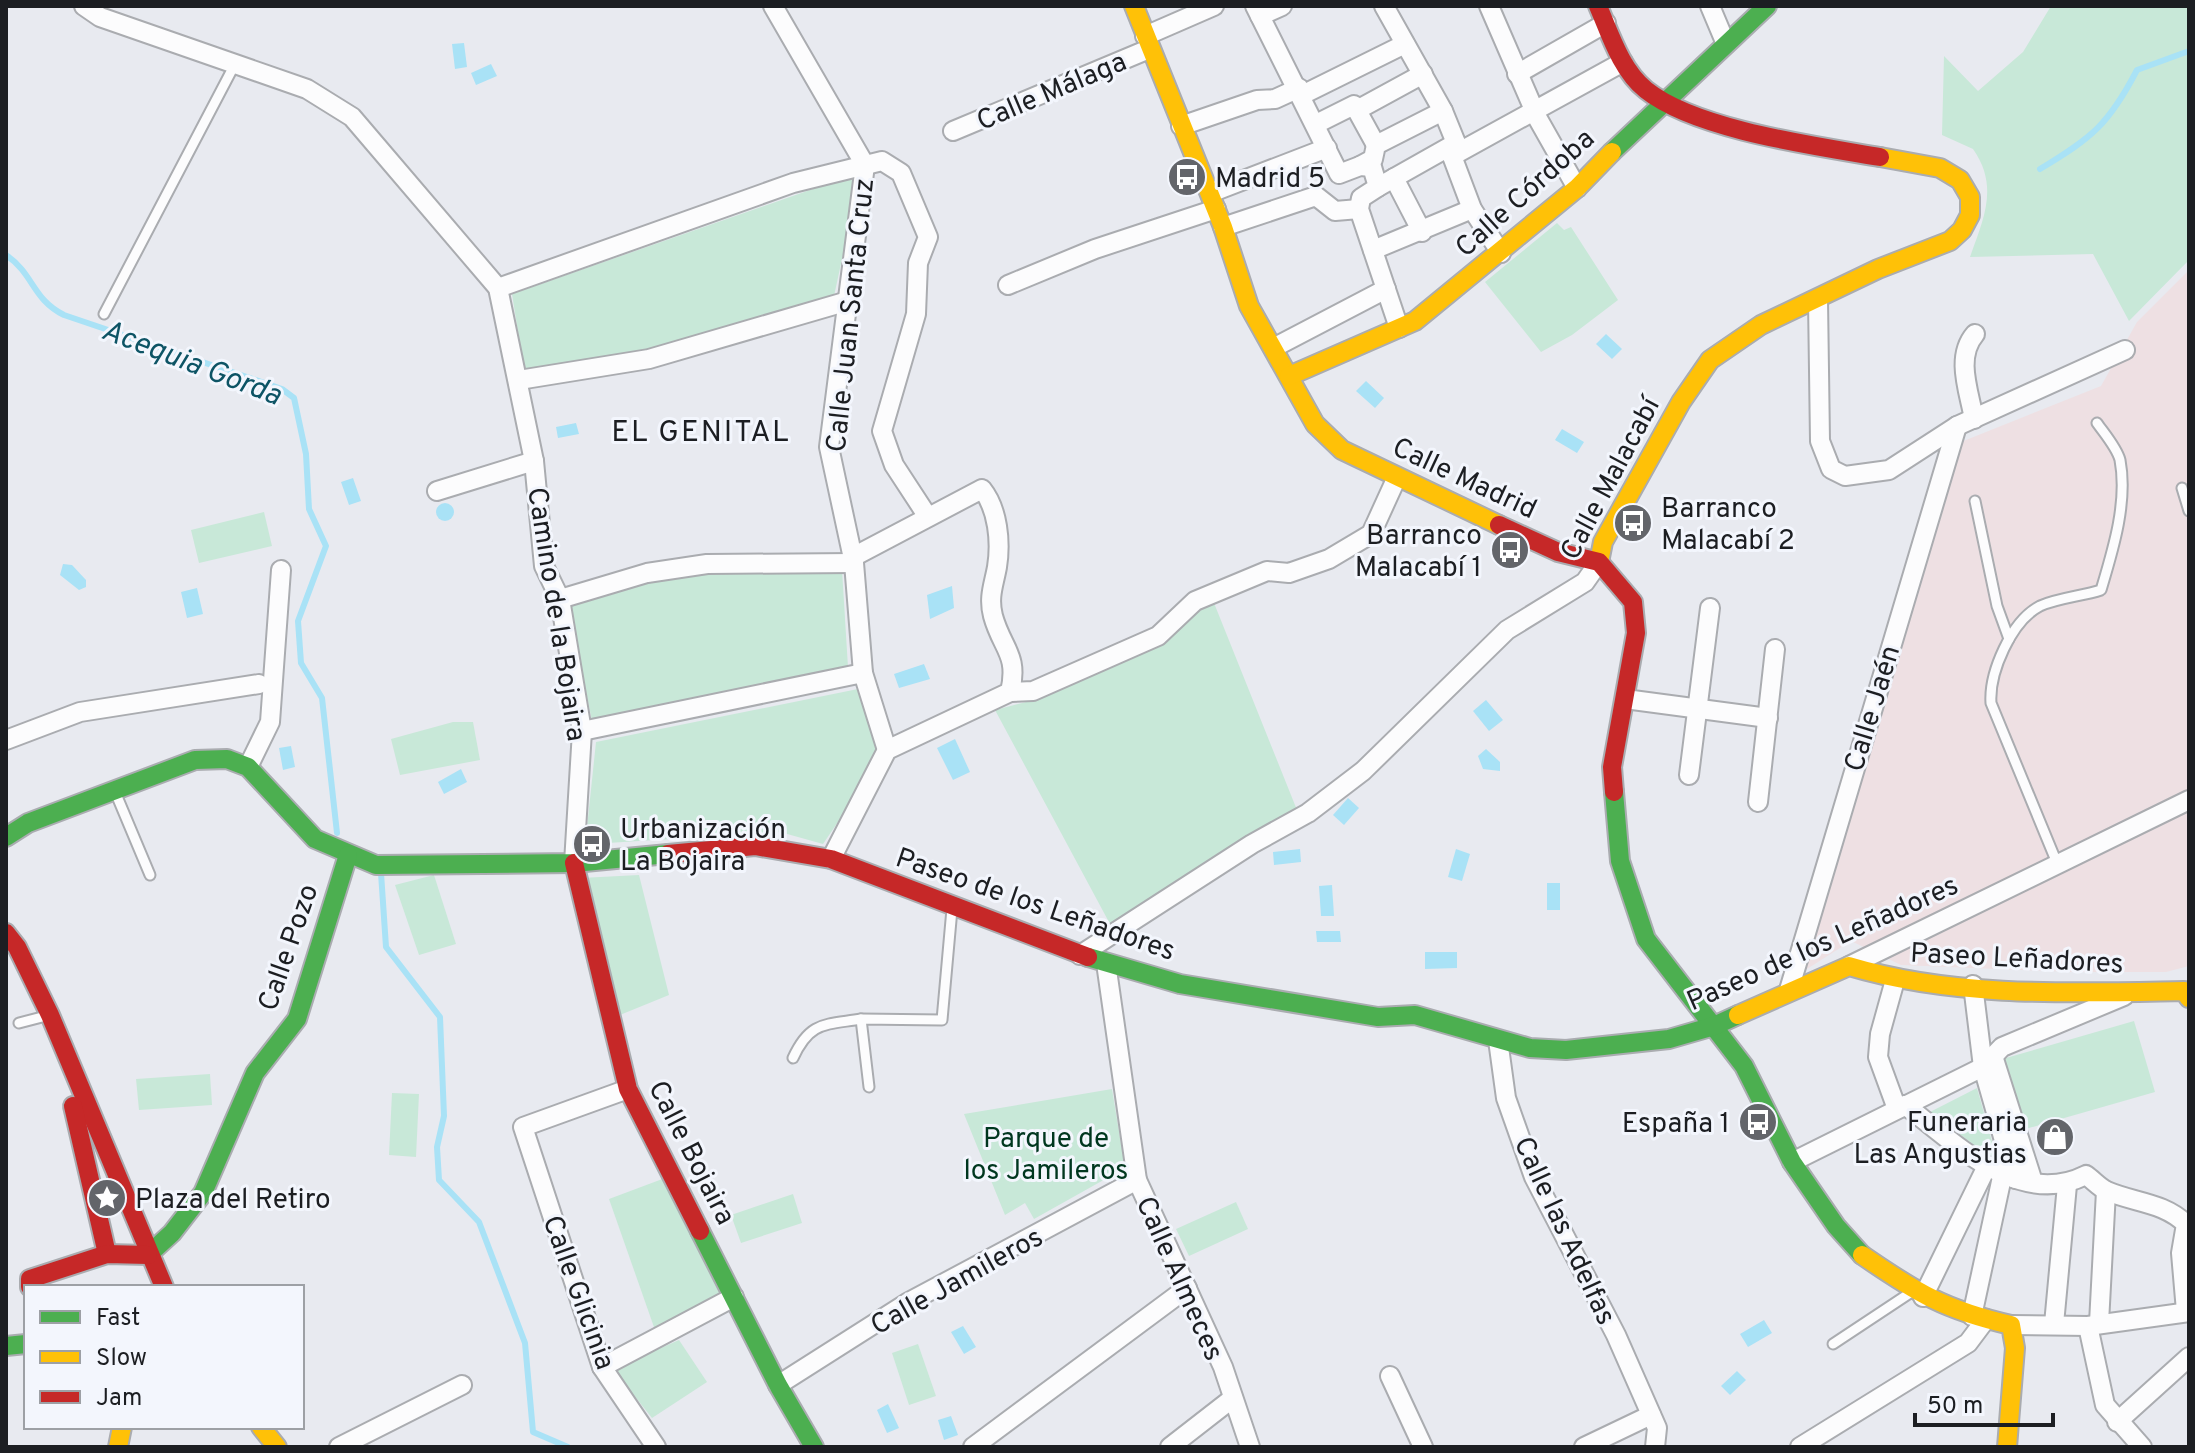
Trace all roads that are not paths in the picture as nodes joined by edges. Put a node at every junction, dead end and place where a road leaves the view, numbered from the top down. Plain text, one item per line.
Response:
1 (84, 6) edge
2 (773, 6) edge
3 (1134, 6) edge
4 (1214, 6) edge
5 (1282, 6) edge
6 (1384, 6) edge
7 (1489, 6) edge
8 (1710, 6) edge
9 (1767, 6) edge
10 (1258, 11) edge
11 (1602, 15) edge
12 (1147, 42) junction
13 (1405, 44) junction
14 (1722, 48) junction
15 (236, 61) junction
16 (1623, 62) junction
17 (1423, 74) junction
18 (1517, 74) junction
19 (1300, 92) junction
20 (1664, 102) junction
21 (1357, 110) junction
22 (1443, 111) junction
23 (1535, 112) junction
24 (1316, 124) junction
25 (1728, 124) junction
26 (1181, 126) junction
27 (953, 131) dead end
28 (1376, 145) junction
29 (1327, 148) junction
30 (1454, 150) junction
31 (865, 165) junction
32 (1360, 166) junction
33 (1386, 183) junction
34 (1577, 188) junction
35 (1213, 201) junction
36 (1359, 209) junction
37 (1472, 209) junction
38 (1223, 227) junction
39 (1422, 232) junction
40 (1373, 250) junction
41 (1501, 253) junction
42 (1008, 285) dead end
43 (498, 288) junction
44 (1386, 289) junction
45 (1818, 300) junction
46 (848, 301) junction
47 (104, 314) dead end
48 (1399, 328) junction
49 (1975, 334) dead end
50 (1273, 348) junction
51 (2125, 350) dead end
52 (1289, 376) junction
53 (519, 380) junction
54 (1966, 423) junction
55 (2097, 423) dead end
56 (534, 461) junction
57 (1397, 477) junction
58 (2182, 488) dead end
59 (437, 491) dead end
60 (1975, 501) dead end
61 (2189, 511) edge
62 (928, 517) junction
63 (853, 560) junction
64 (1599, 562) junction
65 (281, 570) dead end
66 (560, 599) junction
67 (1710, 608) dead end
68 (2009, 639) junction
69 (1775, 649) dead end
70 (863, 673) junction
71 (259, 684) dead end
72 (1010, 692) junction
73 (1625, 699) junction
74 (1698, 709) junction
75 (1768, 718) junction
76 (582, 731) junction
77 (6, 740) edge
78 (887, 750) junction
79 (248, 767) junction
80 (1689, 775) dead end
81 (115, 791) junction
82 (2189, 800) edge
83 (1758, 802) dead end
84 (6, 837) edge
85 (348, 855) junction
86 (831, 859) junction
87 (574, 863) junction
88 (2057, 863) junction
89 (150, 875) dead end
90 (953, 906) junction
91 (10, 937) edge
92 (1080, 955) junction
93 (1106, 963) junction
94 (6, 966) edge
95 (1849, 966) junction
96 (1895, 980) junction
97 (1973, 985) junction
98 (1789, 990) junction
99 (2137, 991) junction
100 (37, 993) junction
101 (2186, 995) edge
102 (50, 1015) junction
103 (861, 1019) junction
104 (19, 1023) dead end
105 (1714, 1026) junction
106 (1498, 1040) junction
107 (793, 1058) dead end
108 (1988, 1062) junction
109 (74, 1075) junction
110 (869, 1087) dead end
111 (628, 1089) junction
112 (1901, 1107) junction
113 (1792, 1162) junction
114 (2009, 1176) junction
115 (1137, 1180) junction
116 (2067, 1185) junction
117 (2106, 1191) junction
118 (107, 1254) junction
119 (148, 1255) junction
120 (160, 1283) edge
121 (30, 1285) edge
122 (1187, 1288) junction
123 (1918, 1294) junction
124 (734, 1297) junction
125 (2187, 1312) edge
126 (1979, 1318) junction
127 (2054, 1324) junction
128 (2011, 1325) junction
129 (2093, 1325) junction
130 (1833, 1344) dead end
131 (2189, 1357) edge
132 (602, 1367) junction
133 (1390, 1376) dead end
134 (462, 1385) dead end
135 (778, 1385) junction
136 (1233, 1398) junction
137 (1651, 1415) junction
138 (2117, 1422) junction
139 (263, 1429) edge
140 (2135, 1445) edge
141 (277, 1447) edge
142 (339, 1447) edge
143 (656, 1447) edge
144 (814, 1447) edge
145 (973, 1447) edge
146 (1170, 1447) edge
147 (1250, 1447) edge
148 (1423, 1447) edge
149 (1584, 1447) edge
150 (1655, 1447) edge
151 (1800, 1447) edge
152 (2007, 1447) edge

1 - 15 street, Camino de la Bojaira
2 - 31 street
3 - 12 street, Calle Madrid
4 - 12 street, Calle Málaga
5 - 10 street
6 - 13 street
7 - 18 street
8 - 14 street
9 - 14 street, Calle Córdoba
10 - 19 street
11 - 16 street
11 - 18 street
12 - 26 street, Calle Madrid
12 - 27 street, Calle Málaga
13 - 17 street
13 - 19 street
14 - 20 street, Calle Córdoba
14 - 25 street
15 - 43 street, Camino de la Bojaira
15 - 47 lane
16 - 20 street
16 - 23 street
17 - 21 street
17 - 22 street
18 - 23 street
19 - 24 street
19 - 26 street
20 - 25 street, Calle Malacabí
20 - 34 street, Calle Córdoba
21 - 24 street
21 - 28 street
22 - 28 street
22 - 30 street
23 - 30 street
23 - 34 street
24 - 29 street
25 - 45 street, Calle Malacabí
26 - 35 street, Calle Madrid
28 - 32 street
29 - 32 street
29 - 35 street
30 - 33 street
30 - 37 street
31 - 43 street, Calle Juan Santa Cruz
31 - 46 street, Calle Juan Santa Cruz
31 - 62 street
32 - 33 street
33 - 36 street
33 - 39 street
34 - 41 street, Calle Córdoba
35 - 38 street, Calle Madrid
35 - 42 street
36 - 38 street
36 - 40 street
37 - 39 street
37 - 41 street
38 - 50 street, Calle Madrid
39 - 40 street
40 - 44 street
41 - 48 street, Calle Córdoba
43 - 53 street, Camino de la Bojaira
44 - 48 street
44 - 50 street
45 - 54 street
45 - 64 street, Calle Malacabí
46 - 53 street
46 - 63 street, Calle Juan Santa Cruz
48 - 52 street, Calle Córdoba
49 - 54 street
50 - 52 street, Calle Madrid
51 - 54 street
52 - 57 street, Calle Madrid
53 - 56 street, Camino de la Bojaira
54 - 98 street, Calle Jaén
55 - 68 lane
56 - 59 street, Camino de la Bojaira
56 - 66 street, Camino de la Bojaira
57 - 64 street, Calle Madrid
57 - 72 street
58 - 61 lane
60 - 68 lane
62 - 63 street
62 - 72 street
63 - 66 street
63 - 70 street, Calle Juan Santa Cruz
64 - 73 street
64 - 92 street, Calle Malacabí
65 - 79 street
66 - 76 street, Camino de la Bojaira
67 - 74 street
68 - 88 lane
69 - 75 street
70 - 76 street
70 - 78 street, Calle Juan Santa Cruz
71 - 77 street
72 - 78 street
73 - 74 street
73 - 105 street
74 - 75 street
74 - 80 street
75 - 83 street
76 - 87 street, Camino de la Bojaira
78 - 86 street
79 - 81 street
79 - 85 street, Paseo de los Leñadores
81 - 84 street
81 - 89 lane
82 - 88 street, Paseo de los Leñadores
85 - 87 street, Paseo de los Leñadores
85 - 119 street, Calle Pozo
86 - 87 street, Paseo de los Leñadores
86 - 90 street, Paseo de los Leñadores
87 - 111 street, Calle Bojaira
88 - 95 street, Paseo de los Leñadores
90 - 92 street, Paseo de los Leñadores
90 - 103 lane
91 - 100 street
92 - 93 street, Paseo de los Leñadores
93 - 106 street, Paseo de los Leñadores
93 - 115 street, Calle Almeces
94 - 100 street
95 - 96 street, Paseo Leñadores
95 - 98 street, Paseo de los Leñadores
96 - 97 street, Paseo Leñadores
96 - 112 street
97 - 99 street, Paseo Leñadores
97 - 108 street
98 - 105 street, Paseo de los Leñadores
99 - 101 street, Paseo Leñadores
99 - 108 street
100 - 102 street
102 - 104 lane
102 - 109 street
103 - 107 lane
103 - 110 lane
105 - 106 street, Paseo de los Leñadores
105 - 113 street
106 - 137 street, Calle las Adelfas
108 - 112 street
108 - 114 street
109 - 118 street
109 - 119 street
111 - 124 street, Calle Bojaira
111 - 132 street, Calle Glicinia
112 - 113 street
112 - 114 street
113 - 123 street
114 - 116 street
114 - 123 street
114 - 126 street
115 - 122 street, Calle Almeces
115 - 135 street, Calle Jamileros
116 - 117 street
116 - 127 street
117 - 125 street
117 - 129 street
118 - 119 street
118 - 121 street
119 - 120 street
122 - 136 street, Calle Almeces
122 - 145 street
123 - 126 street
123 - 130 lane
124 - 132 street
124 - 135 street, Calle Bojaira
125 - 129 street
126 - 128 street
126 - 151 street
127 - 128 street
127 - 129 street
128 - 152 street
129 - 138 street
131 - 138 street
132 - 143 street, Calle Glicinia
133 - 148 street
134 - 142 street
135 - 144 street, Calle Bojaira
136 - 146 street
136 - 147 street, Calle Almeces
137 - 149 street
137 - 150 street, Calle las Adelfas
138 - 140 street
139 - 141 street

